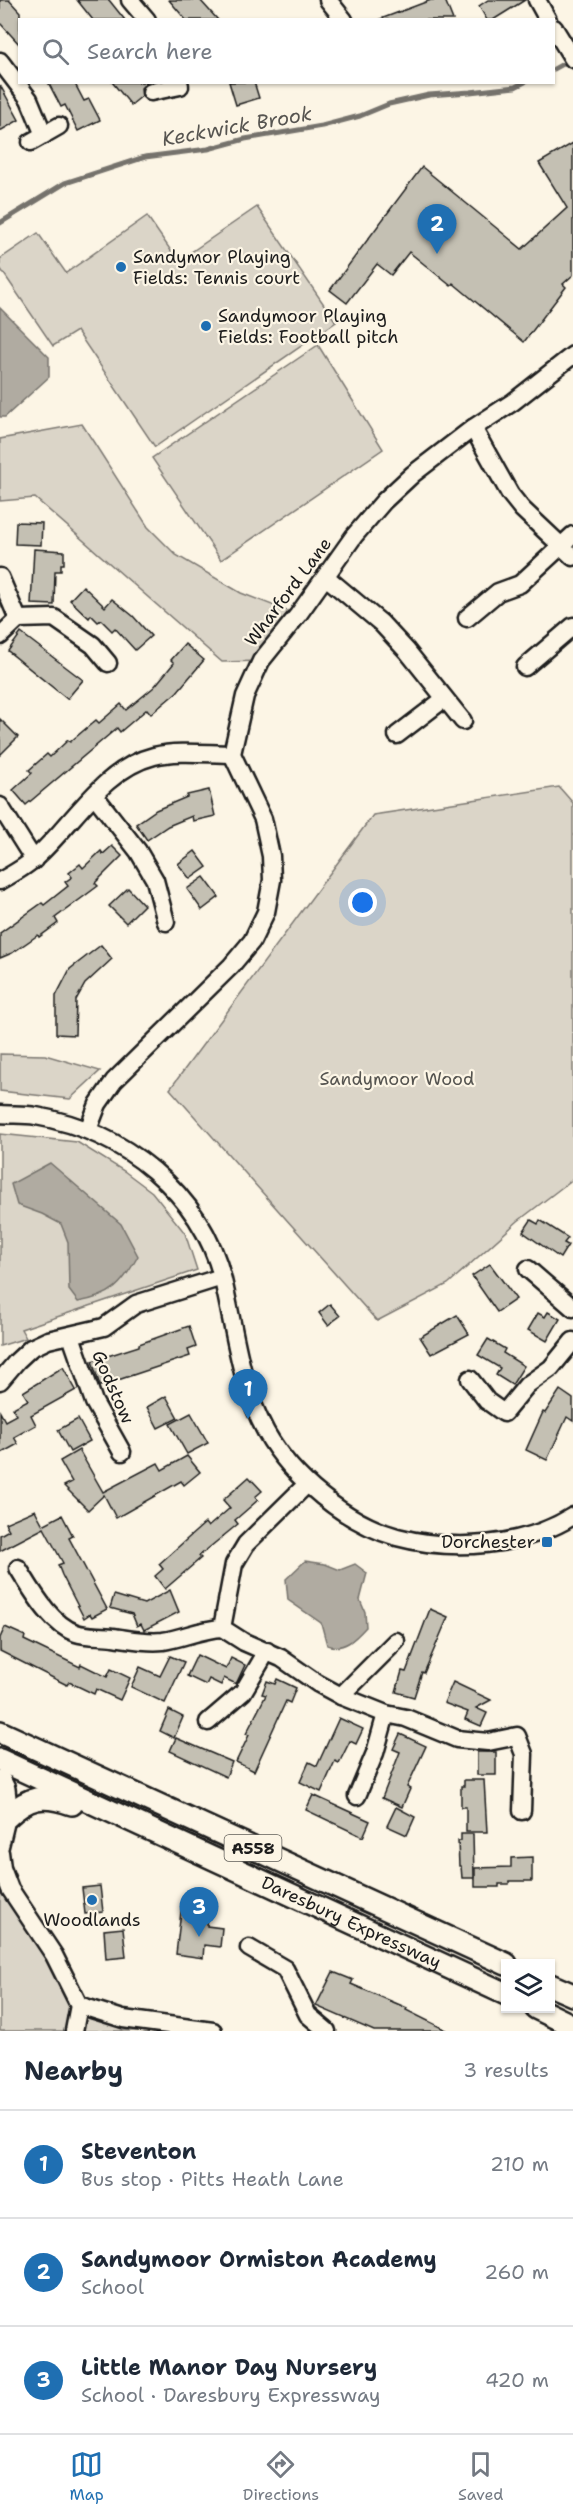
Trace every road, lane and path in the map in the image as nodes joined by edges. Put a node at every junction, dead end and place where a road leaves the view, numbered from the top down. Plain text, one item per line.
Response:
1 (130, 0) edge
2 (328, 0) edge
3 (537, 0) edge
4 (145, 18) edge
5 (342, 18) edge
6 (547, 18) edge
7 (555, 30) edge
8 (573, 59) edge
9 (0, 61) edge
10 (183, 84) edge
11 (151, 92) dead end
12 (45, 135) dead end
13 (573, 355) edge
14 (473, 428) junction
15 (567, 540) edge
16 (573, 558) edge
17 (0, 577) edge
18 (326, 577) junction
19 (467, 618) dead end
20 (18, 619) junction
21 (573, 626) edge
22 (0, 636) edge
23 (108, 663) dead end
24 (525, 667) dead end
25 (444, 699) junction
26 (463, 721) dead end
27 (397, 735) dead end
28 (232, 754) junction
29 (95, 796) junction
30 (0, 806) edge
31 (34, 860) junction
32 (0, 881) edge
33 (166, 922) dead end
34 (0, 1114) edge
35 (88, 1130) junction
36 (528, 1269) dead end
37 (222, 1277) junction
38 (573, 1308) edge
39 (71, 1336) junction
40 (573, 1341) edge
41 (470, 1379) dead end
42 (0, 1382) edge
43 (122, 1452) dead end
44 (307, 1484) junction
45 (573, 1516) edge
46 (18, 1568) dead end
47 (222, 1628) junction
48 (396, 1641) dead end
49 (267, 1651) junction
50 (341, 1696) junction
51 (386, 1713) junction
52 (208, 1722) dead end
53 (0, 1732) edge
54 (0, 1760) edge
55 (0, 1781) edge
56 (357, 1796) dead end
57 (522, 1811) dead end
58 (7, 1817) junction
59 (174, 1840) junction
60 (0, 1846) edge
61 (1, 1862) edge
62 (249, 1948) dead end
63 (501, 1962) edge
64 (555, 1987) edge
65 (501, 1992) edge
66 (573, 1995) edge
67 (78, 2005) junction
68 (546, 2013) edge
69 (573, 2026) edge
70 (75, 2031) edge
71 (213, 2031) edge
72 (327, 2031) edge

1 - 4 street
2 - 5 street
3 - 6 street
7 - 8 street
9 - 12 street
10 - 11 street
13 - 14 street, Wharford Lane
14 - 15 street
14 - 18 street, Wharford Lane
15 - 16 street
15 - 19 street
17 - 20 street
18 - 25 street
18 - 28 street, Wharford Lane
20 - 22 street
20 - 23 street
21 - 24 street
25 - 26 street
25 - 27 street
28 - 29 street
28 - 35 street
29 - 31 street
29 - 33 street
30 - 31 street
31 - 32 street
34 - 35 street
35 - 37 street
36 - 38 street
37 - 39 street, Godstow
37 - 44 street
39 - 42 street, Godstow
39 - 43 street, Godstow
40 - 41 street
44 - 45 street
44 - 47 street
46 - 47 street
47 - 49 street
48 - 50 street
49 - 50 street
49 - 52 street
50 - 51 street
51 - 56 street
51 - 57 street
53 - 63 main road, Daresbury Expressway / A558
54 - 59 main road, Daresbury Expressway / A558
55 - 58 main road
58 - 59 main road
58 - 60 street
59 - 65 main road, Daresbury Expressway / A558
61 - 67 street
62 - 72 street
64 - 66 main road
67 - 70 street
67 - 71 street
68 - 69 main road

